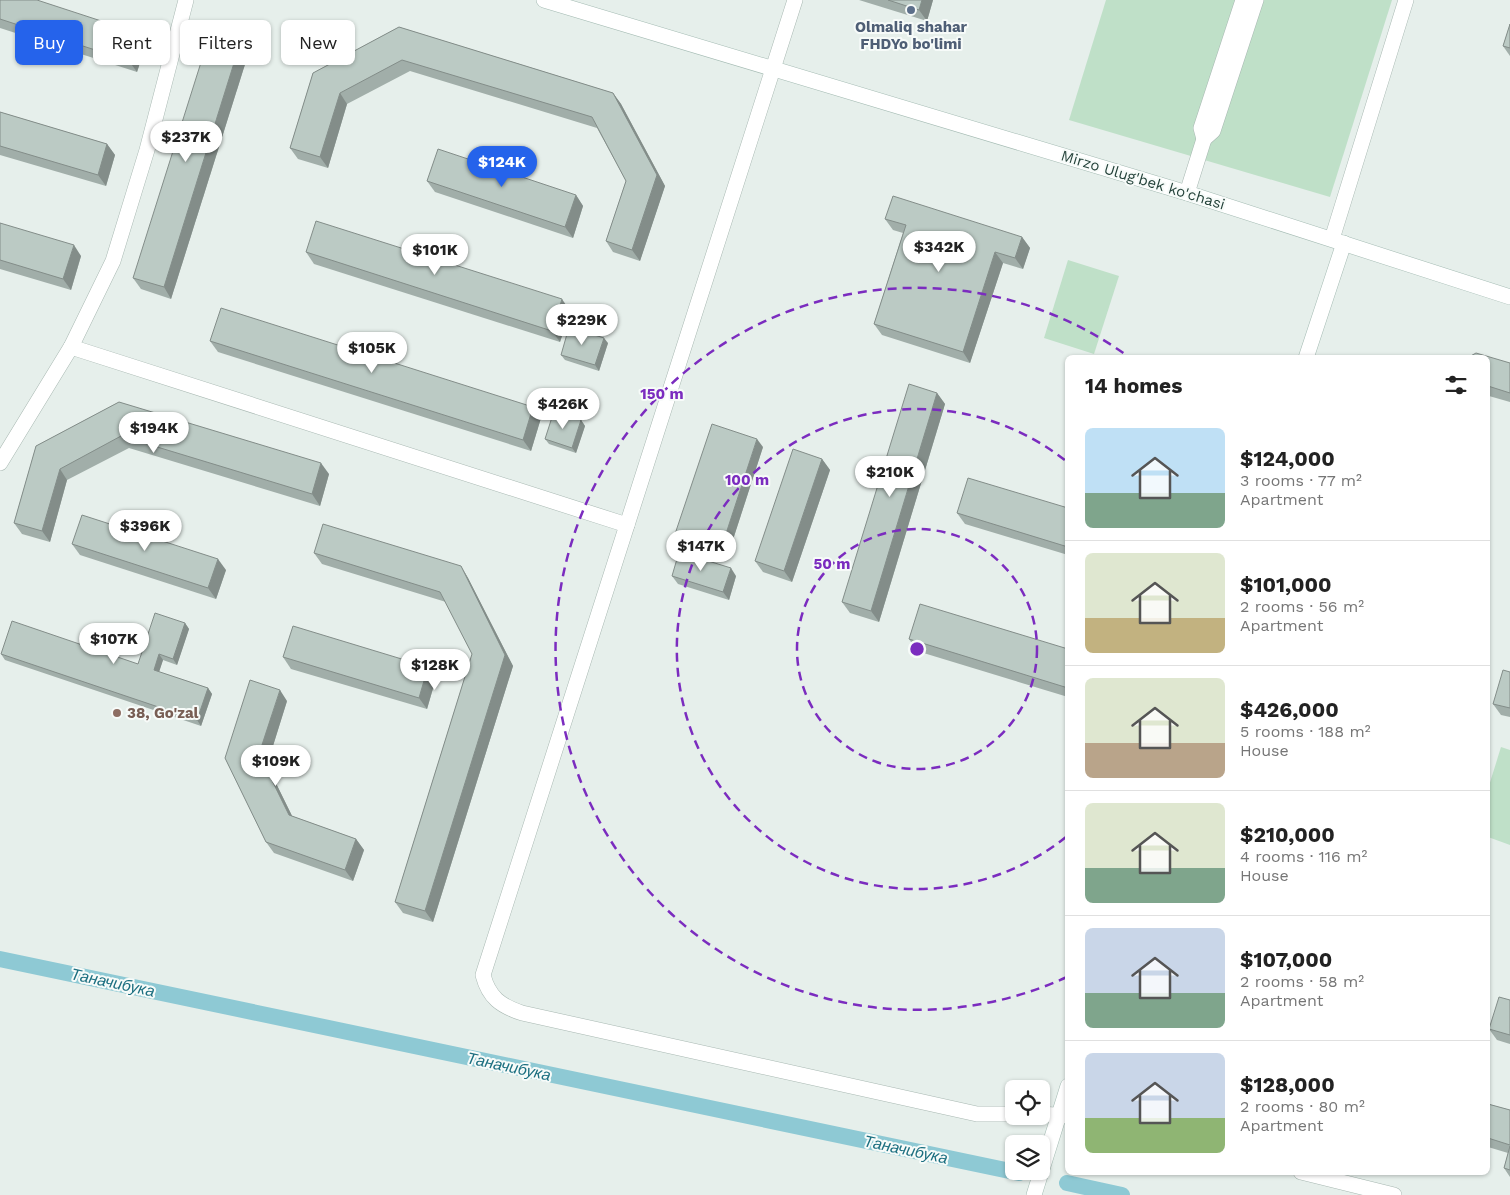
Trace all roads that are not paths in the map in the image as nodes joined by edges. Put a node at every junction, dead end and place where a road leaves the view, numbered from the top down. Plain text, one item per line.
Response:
1 (186, 0) edge
2 (544, 0) edge
3 (795, 0) edge
4 (1243, 0) edge
5 (1256, 0) edge
6 (1406, 0) edge
7 (775, 68) junction
8 (1204, 139) junction
9 (1187, 193) junction
10 (1338, 241) junction
11 (1510, 297) edge
12 (72, 347) junction
13 (1307, 355) edge
14 (0, 463) edge
15 (627, 525) junction
16 (1005, 1114) edge
17 (1050, 1114) edge
18 (1063, 1115) edge
19 (1313, 1175) edge
20 (1036, 1190) edge
21 (1394, 1195) edge

1 - 12 street
2 - 7 street, Mirzo Ulug'bek ko'chasi
3 - 7 street
4 - 8 street
5 - 8 street
6 - 10 street
7 - 9 street, Mirzo Ulug'bek ko'chasi
7 - 15 street
8 - 9 street
9 - 10 street, Mirzo Ulug'bek ko'chasi
10 - 11 street, Mirzo Ulug'bek ko'chasi
10 - 13 street
12 - 14 street
12 - 15 street
15 - 16 street
17 - 18 street
18 - 20 street
19 - 21 street

